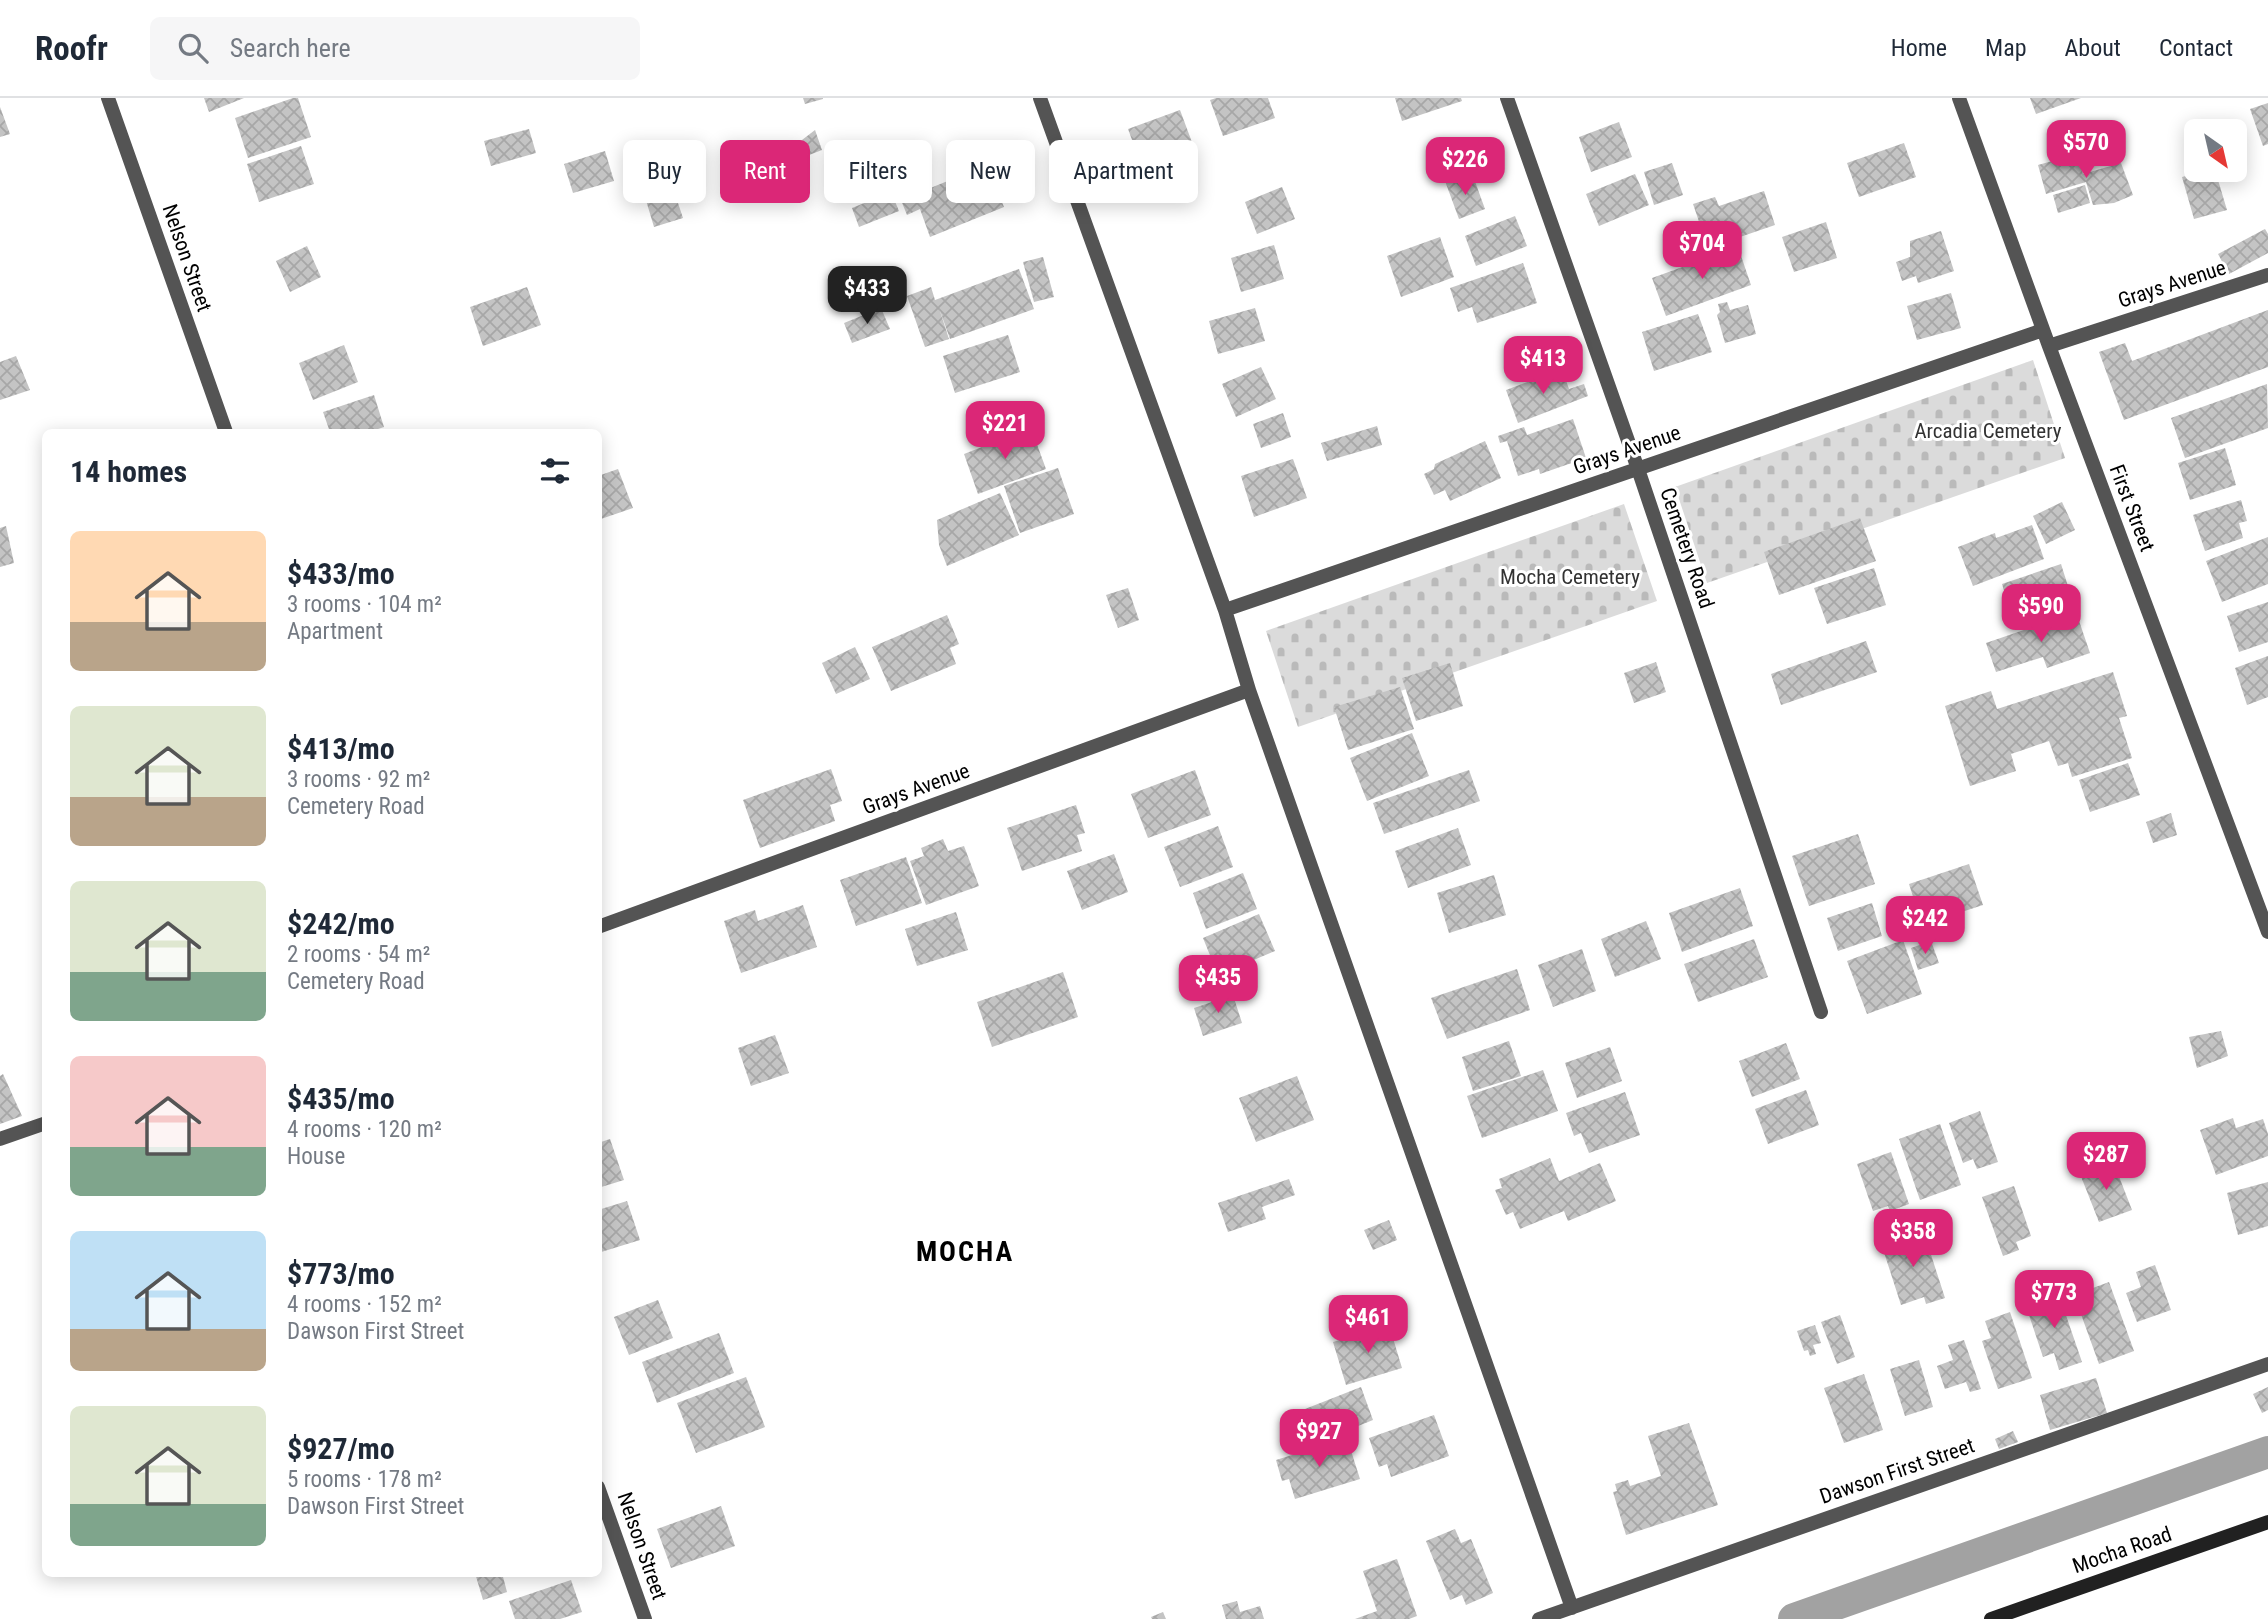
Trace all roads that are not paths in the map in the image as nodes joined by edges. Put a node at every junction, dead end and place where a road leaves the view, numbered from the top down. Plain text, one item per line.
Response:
1 (108, 98) edge
2 (1040, 98) edge
3 (1507, 98) edge
4 (1959, 98) edge
5 (2268, 275) edge
6 (2043, 330) junction
7 (2049, 346) junction
8 (225, 429) edge
9 (1638, 469) junction
10 (1225, 610) junction
11 (1249, 690) junction
12 (602, 926) edge
13 (2268, 932) edge
14 (1821, 1012) dead end
15 (42, 1124) edge
16 (0, 1139) edge
17 (2268, 1364) edge
18 (602, 1498) edge
19 (2268, 1522) edge
20 (1572, 1608) junction
21 (645, 1619) edge
22 (1539, 1619) edge
23 (1991, 1619) edge

1 - 8 street, Nelson Street
2 - 10 street
3 - 9 street, Cemetery Road
4 - 6 street, First Street
5 - 7 street, Grays Avenue
6 - 7 street, First Street
6 - 9 street, Grays Avenue
7 - 13 street, First Street
9 - 10 street, Grays Avenue
9 - 14 street, Cemetery Road
10 - 11 street
11 - 12 street, Grays Avenue
11 - 20 street
15 - 16 street
17 - 20 street, Dawson First Street
18 - 21 street, Nelson Street
19 - 23 street, Mocha Road
20 - 22 street, Dawson First Street

